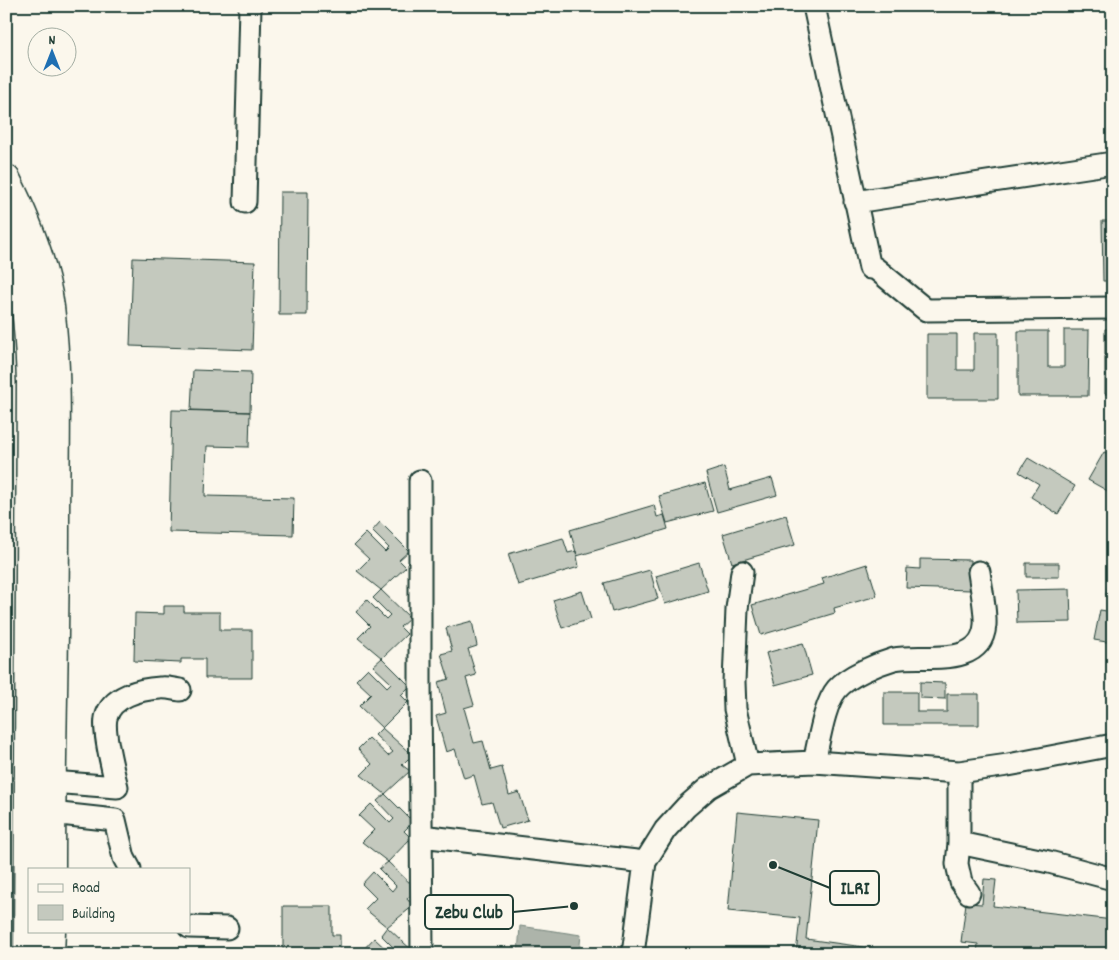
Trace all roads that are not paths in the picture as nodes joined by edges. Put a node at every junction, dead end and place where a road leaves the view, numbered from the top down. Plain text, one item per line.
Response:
1 (250, 6) edge
2 (814, 6) edge
3 (1113, 163) edge
4 (6, 179) edge
5 (245, 202) dead end
6 (855, 202) junction
7 (6, 232) edge
8 (1113, 308) edge
9 (420, 481) dead end
10 (742, 572) dead end
11 (979, 572) dead end
12 (180, 690) dead end
13 (1113, 745) edge
14 (814, 762) junction
15 (748, 765) junction
16 (959, 772) junction
17 (116, 787) junction
18 (46, 794) junction
19 (114, 820) junction
20 (421, 836) junction
21 (959, 843) junction
22 (645, 862) junction
23 (38, 868) edge
24 (51, 868) edge
25 (129, 868) edge
26 (1113, 879) edge
27 (969, 893) dead end
28 (190, 926) edge
29 (228, 928) dead end
30 (30, 932) edge
31 (51, 932) edge
32 (28, 954) edge
33 (50, 954) edge
34 (422, 954) edge
35 (633, 954) edge

1 - 5 street
2 - 6 street
3 - 6 street
4 - 18 main road
6 - 8 street
7 - 18 main road
9 - 20 street
10 - 15 street
11 - 14 street
12 - 17 street
13 - 16 street
14 - 15 street
14 - 16 street
15 - 22 street
16 - 21 street
17 - 18 street
17 - 19 street
18 - 19 street
18 - 23 main road
18 - 24 main road
19 - 25 street
20 - 22 street
20 - 34 street
21 - 26 street
21 - 27 street
22 - 35 street
28 - 29 street
30 - 32 main road
31 - 33 main road

